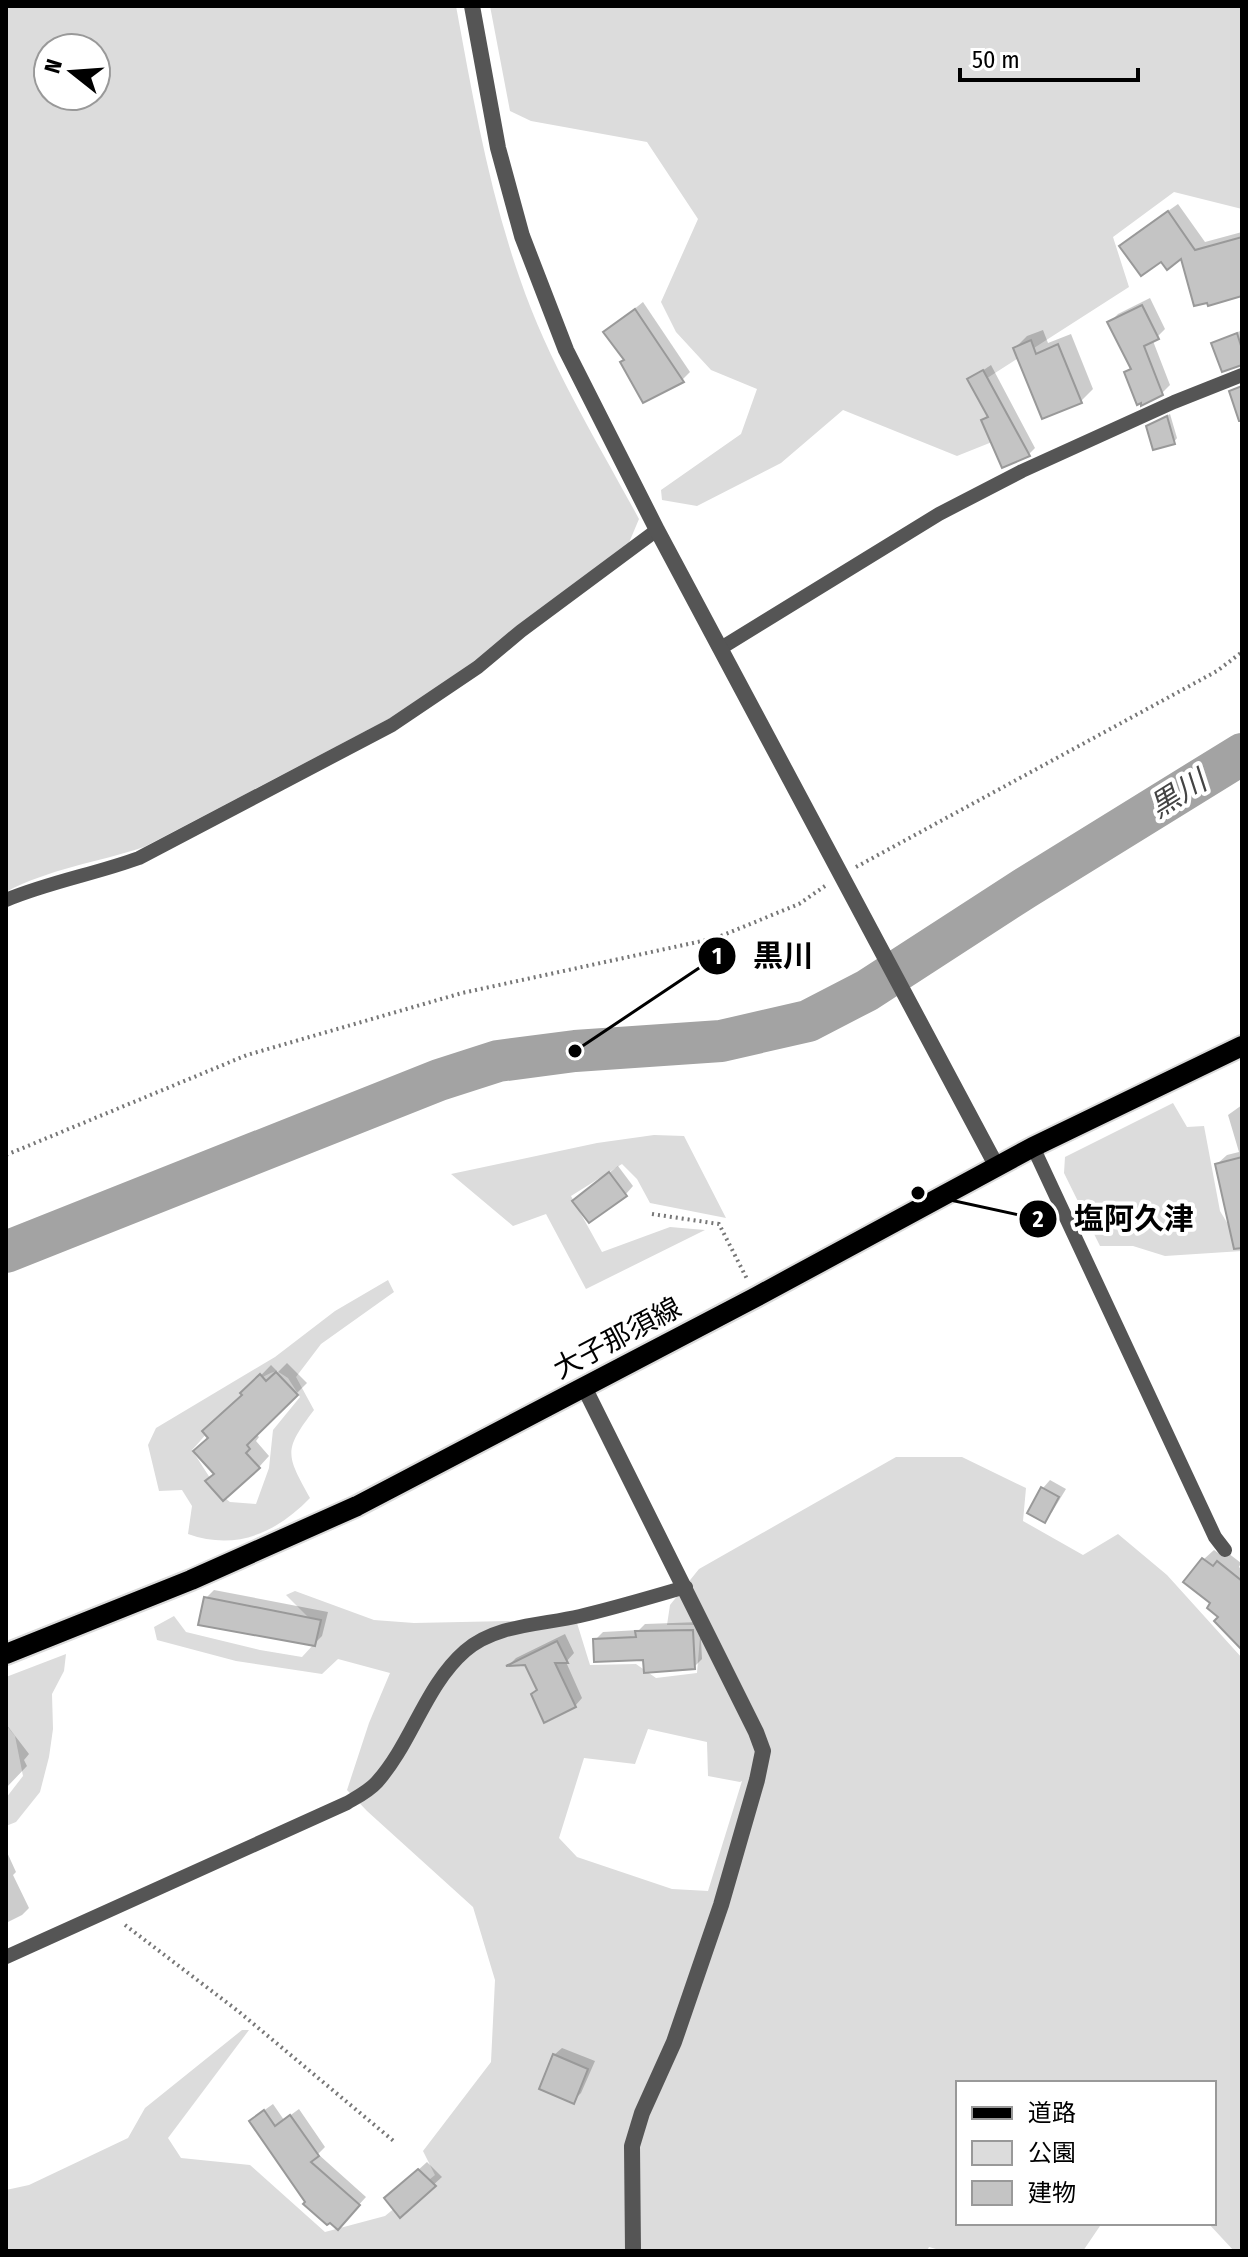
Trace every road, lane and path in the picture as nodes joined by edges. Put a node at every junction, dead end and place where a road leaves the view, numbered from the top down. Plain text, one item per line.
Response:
1 (472, 6) edge
2 (1242, 375) edge
3 (657, 530) junction
4 (721, 648) junction
5 (1242, 652) edge
6 (844, 881) junction
7 (6, 900) edge
8 (1242, 1046) edge
9 (1033, 1147) junction
10 (6, 1155) edge
11 (997, 1167) junction
12 (652, 1214) dead end
13 (756, 1297) junction
14 (584, 1387) junction
15 (1225, 1550) dead end
16 (686, 1587) junction
17 (6, 1654) edge
18 (107, 1911) junction
19 (6, 1957) edge
20 (396, 2143) dead end
21 (633, 2251) edge

1 - 3 street
2 - 4 lane
3 - 4 street
3 - 7 lane
4 - 6 street
5 - 6 path
6 - 10 path
6 - 11 street
8 - 9 main road, 大子那須線
9 - 11 main road, 大子那須線
9 - 15 lane
11 - 13 main road, 大子那須線
12 - 13 path
13 - 14 main road, 大子那須線
14 - 16 street
14 - 17 main road, 大子那須線
16 - 18 lane
16 - 21 street
18 - 19 lane
18 - 20 path

